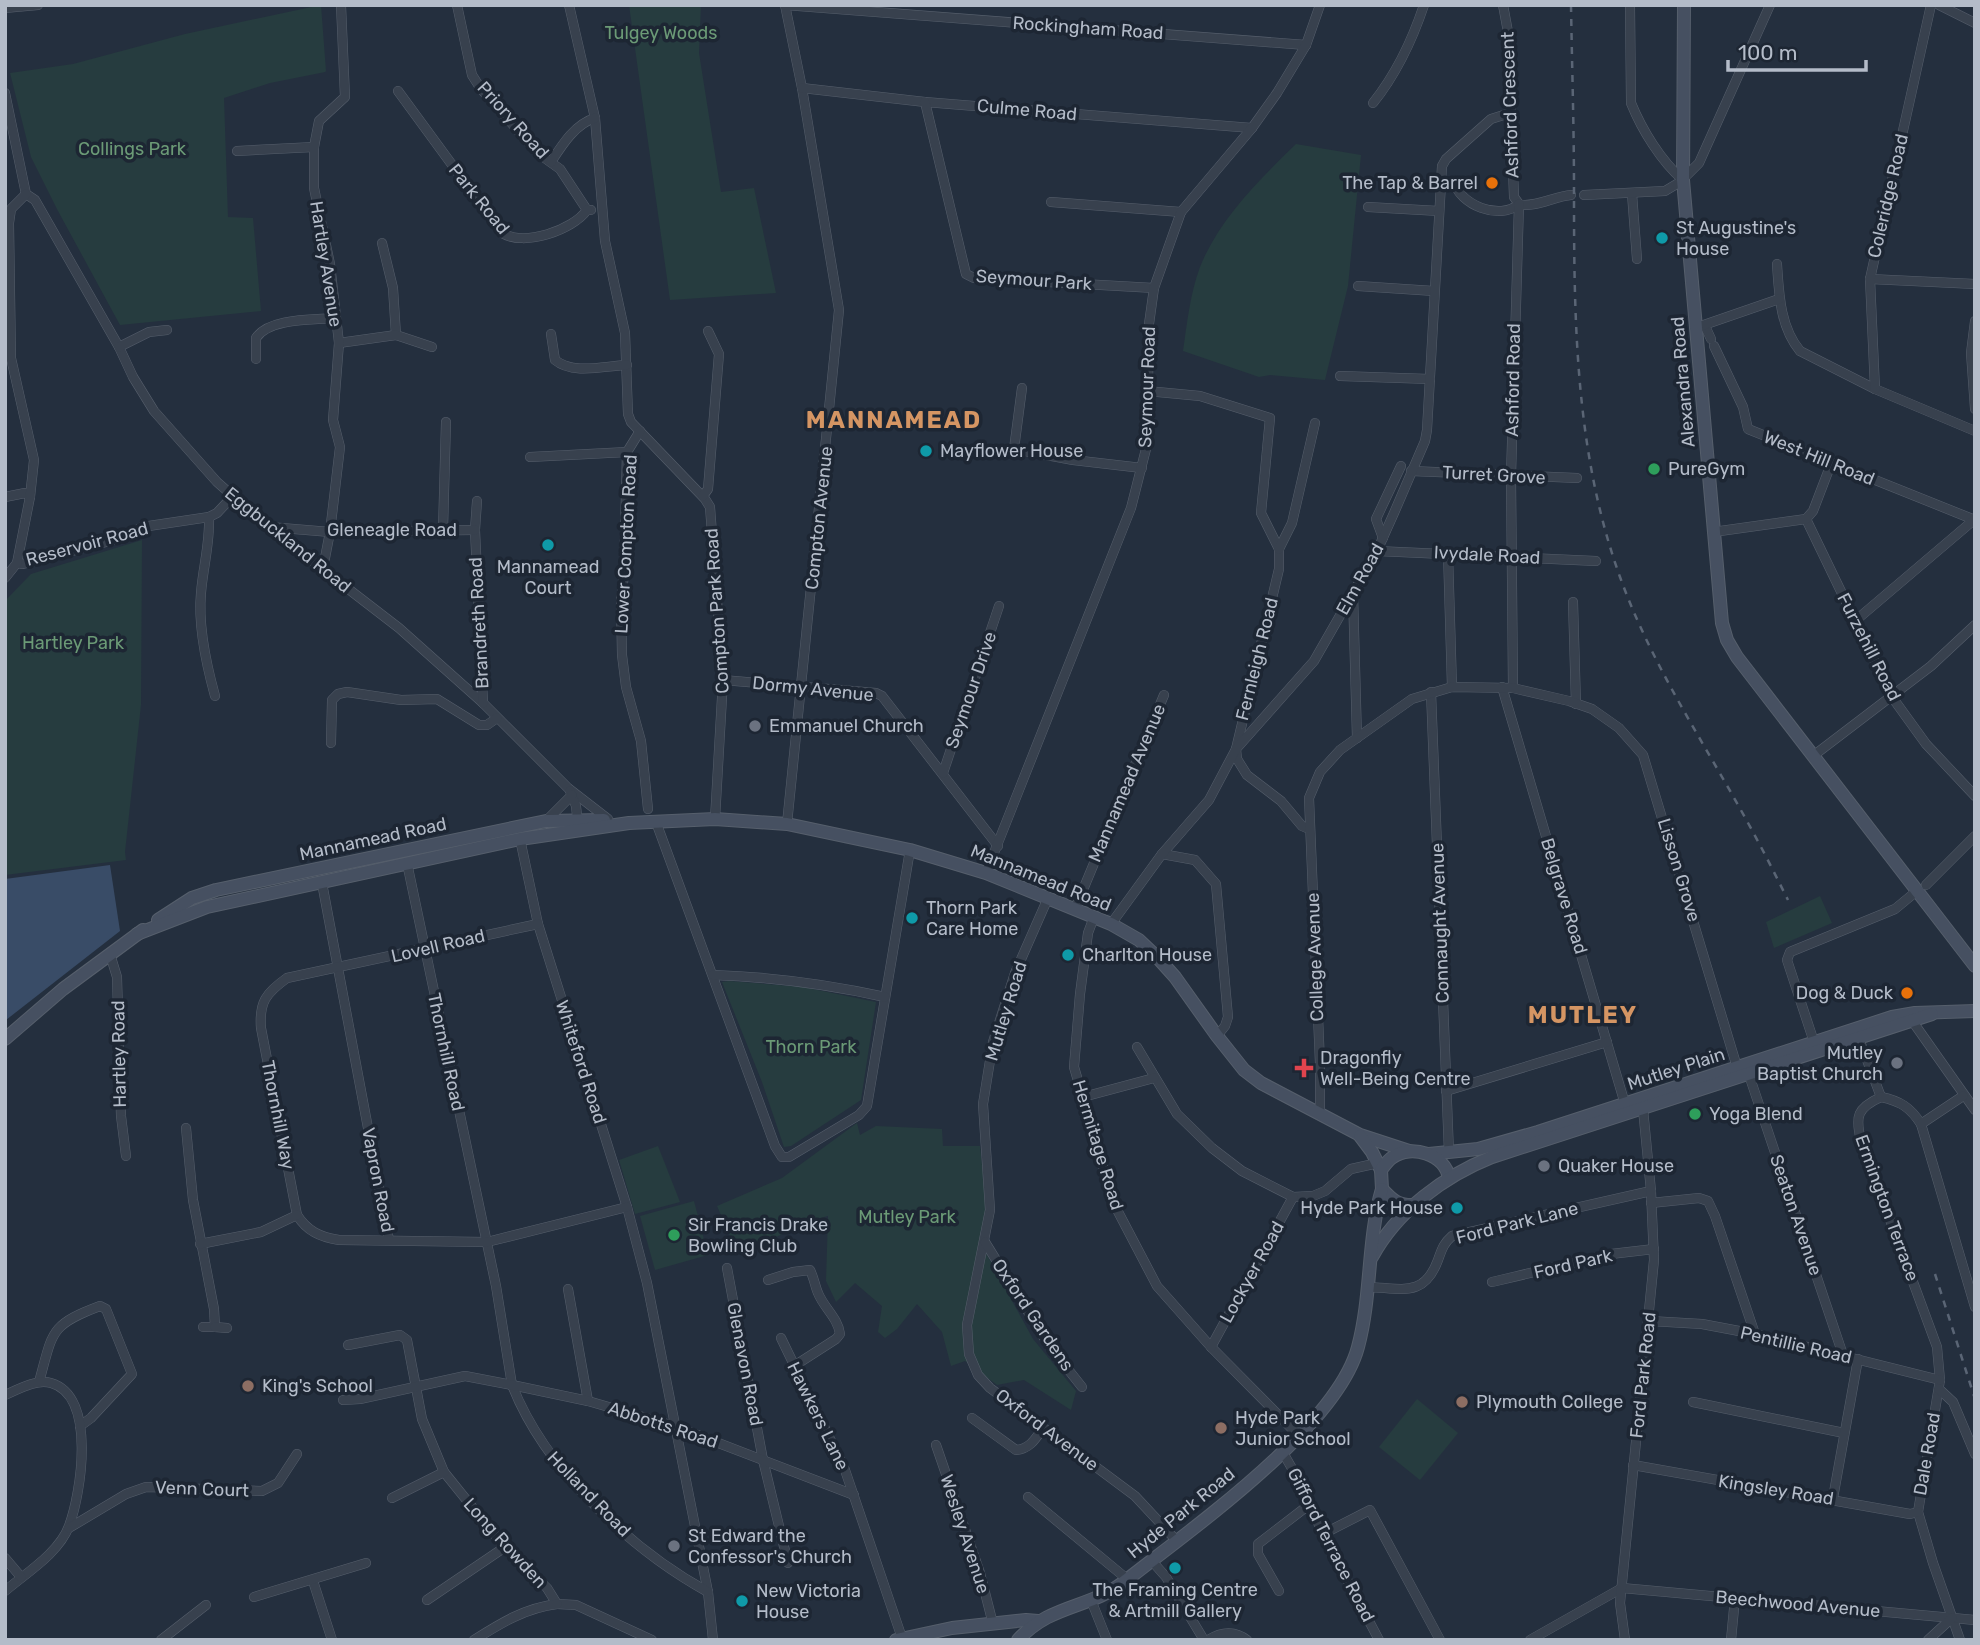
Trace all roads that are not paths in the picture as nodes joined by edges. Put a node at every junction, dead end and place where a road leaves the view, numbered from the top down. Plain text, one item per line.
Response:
1 (38, 5) edge
2 (341, 5) edge
3 (457, 5) edge
4 (569, 5) edge
5 (785, 5) edge
6 (1320, 5) edge
7 (1424, 5) edge
8 (1503, 5) edge
9 (1630, 5) edge
10 (1684, 5) edge
11 (1931, 5) edge
12 (1945, 7) edge
13 (1766, 8) edge
14 (5, 9) edge
15 (1975, 23) edge
16 (1306, 45) junction
17 (802, 88) junction
18 (398, 91) dead end
19 (5, 93) edge
20 (925, 102) junction
21 (1373, 103) dead end
22 (1510, 113) junction
23 (595, 118) junction
24 (1252, 128) junction
25 (314, 147) junction
26 (237, 151) dead end
27 (551, 162) junction
28 (1683, 180) junction
29 (1454, 181) dead end
30 (26, 194) junction
31 (1632, 194) junction
32 (1571, 195) dead end
33 (1584, 195) dead end
34 (1051, 202) dead end
35 (1519, 204) junction
36 (1368, 207) dead end
37 (587, 210) junction
38 (602, 210) junction
39 (1439, 211) junction
40 (1181, 212) junction
41 (382, 243) dead end
42 (1637, 258) dead end
43 (1777, 264) dead end
44 (1870, 279) junction
45 (1975, 284) edge
46 (1357, 286) dead end
47 (1154, 288) junction
48 (1434, 291) junction
49 (1779, 299) junction
50 (336, 318) junction
51 (1975, 321) edge
52 (1700, 327) junction
53 (167, 330) dead end
54 (708, 331) dead end
55 (551, 334) dead end
56 (396, 335) junction
57 (339, 343) junction
58 (119, 347) junction
59 (432, 347) dead end
60 (8, 358) edge
61 (256, 359) dead end
62 (627, 365) junction
63 (1340, 376) dead end
64 (1430, 379) junction
65 (1022, 388) dead end
66 (1875, 388) junction
67 (1147, 391) junction
68 (1975, 409) edge
69 (446, 422) dead end
70 (1315, 423) dead end
71 (640, 431) junction
72 (1975, 431) edge
73 (627, 452) junction
74 (530, 457) dead end
75 (1831, 464) junction
76 (1401, 466) dead end
77 (1142, 468) junction
78 (1411, 471) junction
79 (1511, 476) junction
80 (1577, 478) dead end
81 (703, 496) junction
82 (5, 497) edge
83 (30, 497) junction
84 (232, 497) junction
85 (477, 501) dead end
86 (209, 517) junction
87 (1806, 519) junction
88 (1975, 519) edge
89 (268, 527) junction
90 (443, 530) junction
91 (475, 530) junction
92 (1713, 531) junction
93 (330, 532) junction
94 (1383, 538) junction
95 (1279, 549) junction
96 (1377, 551) junction
97 (1448, 553) junction
98 (1511, 556) junction
99 (1596, 561) dead end
100 (17, 563) junction
101 (318, 565) junction
102 (5, 578) edge
103 (1353, 592) junction
104 (1573, 602) dead end
105 (999, 606) dead end
106 (1855, 621) junction
107 (1975, 625) edge
108 (723, 680) junction
109 (802, 687) junction
110 (1452, 687) junction
111 (1502, 687) junction
112 (1513, 688) junction
113 (1431, 692) junction
114 (1164, 695) dead end
115 (215, 696) dead end
116 (1892, 697) junction
117 (483, 703) junction
118 (1576, 704) junction
119 (497, 718) junction
120 (1357, 738) junction
121 (331, 743) dead end
122 (1236, 749) junction
123 (1813, 756) junction
124 (943, 774) junction
125 (570, 791) junction
126 (1975, 796) edge
127 (1309, 798) joint
128 (648, 809) dead end
129 (715, 819) junction
130 (609, 820) junction
131 (546, 821) junction
132 (656, 822) junction
133 (629, 823) junction
134 (787, 824) junction
135 (578, 825) junction
136 (1309, 829) junction
137 (1975, 836) edge
138 (520, 839) junction
139 (998, 846) junction
140 (910, 849) junction
141 (1162, 854) junction
142 (405, 856) junction
143 (986, 873) junction
144 (322, 883) junction
145 (1922, 888) junction
146 (1048, 898) junction
147 (1075, 909) junction
148 (1094, 917) junction
149 (538, 924) junction
150 (1111, 924) junction
151 (136, 934) junction
152 (423, 948) junction
153 (110, 954) junction
154 (1975, 966) edge
155 (339, 967) junction
156 (713, 975) junction
157 (884, 997) junction
158 (1975, 1011) edge
159 (1932, 1014) junction
160 (1913, 1022) junction
161 (1216, 1036) junction
162 (5, 1039) edge
163 (1859, 1039) junction
164 (1607, 1042) junction
165 (1814, 1042) junction
166 (1137, 1047) dead end
167 (1743, 1071) junction
168 (1154, 1078) junction
169 (1446, 1091) junction
170 (1963, 1096) junction
171 (1083, 1097) junction
172 (1881, 1097) junction
173 (1625, 1104) junction
174 (1642, 1104) junction
175 (1975, 1110) edge
176 (1320, 1115) junction
177 (1921, 1124) junction
178 (187, 1128) dead end
179 (1360, 1135) junction
180 (1409, 1152) junction
181 (1449, 1153) junction
182 (1429, 1154) junction
183 (126, 1156) dead end
184 (1379, 1166) junction
185 (1449, 1178) junction
186 (1382, 1189) junction
187 (1651, 1191) junction
188 (1293, 1197) junction
189 (1651, 1203) junction
190 (1415, 1205) junction
191 (627, 1207) junction
192 (297, 1215) junction
193 (389, 1240) junction
194 (487, 1242) junction
195 (985, 1242) junction
196 (200, 1244) junction
197 (1654, 1249) junction
198 (982, 1254) joint
199 (1372, 1257) junction
200 (727, 1268) dead end
201 (768, 1280) dead end
202 (1492, 1282) dead end
203 (1368, 1287) junction
204 (568, 1289) dead end
205 (1975, 1307) edge
206 (1650, 1321) junction
207 (203, 1327) dead end
208 (215, 1327) junction
209 (227, 1328) dead end
210 (1755, 1334) junction
211 (780, 1338) dead end
212 (348, 1345) dead end
213 (1211, 1347) junction
214 (1937, 1347) joint
215 (1843, 1355) junction
216 (1858, 1359) junction
217 (794, 1366) junction
218 (39, 1382) junction
219 (512, 1385) junction
220 (1939, 1385) junction
221 (1083, 1387) dead end
222 (415, 1388) junction
223 (5, 1395) edge
224 (344, 1400) dead end
225 (588, 1401) junction
226 (1693, 1402) dead end
227 (972, 1418) dead end
228 (80, 1426) junction
229 (674, 1426) junction
230 (1043, 1428) junction
231 (1844, 1433) junction
232 (1299, 1436) junction
233 (936, 1445) dead end
234 (1282, 1451) junction
235 (297, 1454) dead end
236 (1975, 1454) edge
237 (764, 1460) junction
238 (1633, 1465) junction
239 (444, 1472) junction
240 (854, 1495) junction
241 (1028, 1497) dead end
242 (392, 1498) dead end
243 (1833, 1499) junction
244 (1310, 1504) junction
245 (1918, 1512) junction
246 (69, 1528) junction
247 (1323, 1534) junction
248 (1177, 1540) junction
249 (505, 1547) junction
250 (5, 1558) edge
251 (1151, 1560) junction
252 (366, 1563) dead end
253 (788, 1563) dead end
254 (21, 1577) junction
255 (1127, 1579) junction
256 (313, 1581) junction
257 (1622, 1588) junction
258 (5, 1591) edge
259 (1279, 1591) dead end
260 (708, 1592) junction
261 (254, 1597) dead end
262 (1735, 1598) junction
263 (427, 1600) dead end
264 (1091, 1600) junction
265 (557, 1604) junction
266 (206, 1605) dead end
267 (1043, 1618) junction
268 (1952, 1618) junction
269 (1975, 1620) edge
270 (993, 1625) junction
271 (899, 1639) edge
272 (161, 1640) edge
273 (332, 1640) edge
274 (474, 1640) edge
275 (652, 1640) edge
276 (713, 1640) edge
277 (1018, 1640) edge
278 (1107, 1640) edge
279 (1206, 1640) edge
280 (1247, 1640) edge
281 (1379, 1640) edge
282 (1440, 1640) edge
283 (1530, 1640) edge
284 (1625, 1640) edge
285 (1731, 1640) edge
286 (1928, 1640) edge
287 (1960, 1640) edge

1 - 14 street
2 - 25 street, Hartley Avenue
3 - 27 street, Priory Road
4 - 23 street, Lower Compton Road
5 - 16 street, Rockingham Road
5 - 17 street, Compton Avenue
6 - 16 street, Seymour Road
7 - 21 street
8 - 22 street, Ashford Crescent
9 - 28 street
10 - 28 main road, Alexandra Road
11 - 44 street, Coleridge Road
12 - 15 street
13 - 28 street
16 - 24 street, Seymour Road
17 - 20 street, Culme Road
17 - 109 street, Compton Avenue
18 - 37 street, Park Road
19 - 30 street, Eggbuckland Road
20 - 24 street, Culme Road
20 - 47 street, Seymour Park
22 - 35 street, Ashford Crescent
22 - 39 street, Elm Road
23 - 27 street
23 - 38 street, Lower Compton Road
24 - 40 street, Seymour Road
25 - 26 street
25 - 50 street, Hartley Avenue
27 - 37 street, Priory Road
28 - 31 street
28 - 52 main road, Alexandra Road
29 - 35 street
30 - 58 street, Eggbuckland Road
30 - 60 street
31 - 33 street
31 - 42 street
32 - 35 street
34 - 40 street
35 - 79 street, Ashford Road
36 - 39 street
37 - 38 street
38 - 62 street, Lower Compton Road
39 - 48 street, Elm Road
40 - 47 street, Seymour Road
41 - 56 street
43 - 49 street
44 - 45 street
44 - 66 street, Coleridge Road
46 - 48 street
47 - 67 street, Seymour Road
48 - 64 street, Elm Road
49 - 52 street
49 - 66 street
50 - 57 street, Hartley Avenue
50 - 61 street
51 - 68 street
52 - 75 street, West Hill Road
52 - 92 main road, Alexandra Road
53 - 58 street
54 - 81 street
55 - 62 street
56 - 57 street
56 - 59 street
57 - 93 street, Hartley Avenue
58 - 84 street, Eggbuckland Road
60 - 83 street
62 - 71 street, Lower Compton Road
63 - 64 street
64 - 78 street, Elm Road
65 - 77 street
66 - 72 street
67 - 77 street, Seymour Road
67 - 95 street
69 - 90 street
70 - 95 street
71 - 73 street, Lower Compton Road
71 - 81 street, Compton Park Road
73 - 74 street
73 - 128 street, Lower Compton Road
75 - 87 street
75 - 88 street, West Hill Road
76 - 94 street
77 - 139 street, Seymour Road
78 - 79 street, Turret Grove
78 - 94 street, Elm Road
79 - 80 street, Turret Grove
79 - 98 street, Ashford Road
81 - 108 street, Compton Park Road
82 - 83 street
83 - 100 street
84 - 86 street
84 - 89 street, Eggbuckland Road
85 - 91 street, Brandreth Road
86 - 100 street, Reservoir Road
86 - 115 street
87 - 92 street
87 - 106 street, Furzehill Road
88 - 106 street
89 - 93 street, Gleneagle Road
89 - 101 street, Eggbuckland Road
90 - 91 street, Gleneagle Road
90 - 93 street, Gleneagle Road
91 - 117 street, Brandreth Road
92 - 123 main road, Alexandra Road
93 - 101 street, Hartley Avenue
94 - 96 street, Elm Road
95 - 122 street, Fernleigh Road
96 - 97 street, Ivydale Road
96 - 103 street, Elm Road
97 - 98 street, Ivydale Road
97 - 110 street
98 - 99 street, Ivydale Road
98 - 112 street, Ashford Road
100 - 102 street
101 - 117 street, Eggbuckland Road
103 - 120 street
103 - 122 street, Elm Road
104 - 118 street
105 - 124 street, Seymour Drive
106 - 116 street, Furzehill Road
107 - 116 street
108 - 109 street, Dormy Avenue
108 - 129 street, Compton Park Road
109 - 124 street, Dormy Avenue
109 - 134 street, Compton Avenue
110 - 111 street, Lisson Grove
110 - 113 street, Lisson Grove
111 - 112 street, Lisson Grove
111 - 164 street, Belgrave Road
112 - 118 street, Lisson Grove
113 - 120 street, Lisson Grove
113 - 169 street, Connaught Avenue
114 - 147 street, Mannamead Avenue
116 - 123 street
116 - 126 street, Furzehill Road
117 - 119 street, Eggbuckland Road
118 - 167 street, Lisson Grove
119 - 121 street
119 - 125 street, Eggbuckland Road
120 - 127 street, Lisson Grove
122 - 136 street
122 - 141 street, Elm Road
123 - 145 main road, Alexandra Road
124 - 139 street, Dormy Avenue
125 - 130 street, Eggbuckland Road
125 - 131 street
125 - 135 street
127 - 136 street, College Avenue
129 - 132 main road, Mannamead Road
129 - 134 main road, Mannamead Road
130 - 133 main road, Mannamead Road
130 - 135 main road, Mannamead Road
131 - 135 main road, Mannamead Road
131 - 142 main road, Mannamead Road
132 - 133 main road, Mannamead Road
132 - 156 street
133 - 135 main road, Mannamead Road
134 - 140 main road, Mannamead Road
135 - 138 main road, Mannamead Road
136 - 176 street, College Avenue
137 - 145 street
138 - 142 main road, Mannamead Road
138 - 149 street, Whiteford Road
139 - 143 street, Seymour Road
140 - 143 main road, Mannamead Road
140 - 157 street
141 - 150 street, Elm Road
141 - 161 street
142 - 144 main road, Mannamead Road
142 - 151 main road, Mannamead Road
142 - 152 street, Thornhill Road
143 - 146 main road, Mannamead Road
144 - 151 main road, Mannamead Road
144 - 155 street, Vapron Road
145 - 154 main road, Alexandra Road
145 - 165 street
146 - 147 main road, Mannamead Road
146 - 195 street, Mutley Road
147 - 148 main road, Mannamead Road
148 - 150 main road, Mannamead Road
148 - 171 street, Hermitage Road
149 - 152 street, Lovell Road
149 - 191 street, Whiteford Road
150 - 161 main road, Mannamead Road
151 - 153 main road, Mannamead Road
152 - 155 street, Lovell Road
152 - 194 street, Thornhill Road
153 - 162 main road, Mannamead Road
153 - 183 street, Hartley Road
155 - 192 street, Thornhill Way
155 - 193 street, Vapron Road
156 - 157 street
156 - 157 street
158 - 159 main road, Mutley Plain
159 - 160 main road, Mutley Plain
159 - 165 main road, Mutley Plain
160 - 163 main road, Mutley Plain
160 - 170 street
161 - 176 main road, Mannamead Road
163 - 167 main road, Mutley Plain
163 - 172 street
164 - 169 street
164 - 173 street, Belgrave Road
165 - 167 main road, Mutley Plain
166 - 168 street
167 - 174 main road, Mutley Plain
167 - 215 street, Seaton Avenue
168 - 171 street
168 - 188 street
169 - 181 street, Connaught Avenue
170 - 175 street
170 - 177 street
171 - 213 street, Hermitage Road
172 - 177 street
172 - 214 street, Ermington Terrace
173 - 174 main road, Mutley Plain
173 - 181 main road, Mutley Plain
174 - 185 main road, Mutley Plain
174 - 187 street, Ford Park Road
176 - 179 main road, Mannamead Road
177 - 205 street
178 - 196 street
179 - 180 main road, Mannamead Road
179 - 184 main road
180 - 182 main road
180 - 184 main road
181 - 182 main road, Mutley Plain
182 - 185 main road
184 - 186 main road
184 - 188 street
185 - 190 main road
186 - 190 main road
186 - 199 main road, Hyde Park Road
187 - 189 street, Ford Park Road
187 - 203 street, Ford Park Lane
188 - 213 street, Lockyer Road
189 - 197 street, Ford Park Road
189 - 210 street
190 - 199 main road, Hyde Park Road
191 - 194 street, Vapron Road
191 - 229 street, Whiteford Road
192 - 193 street
192 - 196 street
193 - 194 street, Vapron Road
194 - 219 street, Holland Road
195 - 198 street, Mutley Road
195 - 221 street, Oxford Gardens
196 - 208 street
197 - 202 street, Ford Park
197 - 206 street, Ford Park Road
198 - 230 street, Oxford Avenue
199 - 203 main road, Hyde Park Road
200 - 237 street, Glenavon Road
201 - 217 street
203 - 232 main road, Hyde Park Road
204 - 225 street
206 - 210 street, Pentillie Road
206 - 238 street, Ford Park Road
207 - 208 street
208 - 209 street
210 - 215 street, Pentillie Road
211 - 217 street, Hawkers Lane
212 - 222 street, Long Rowden
213 - 232 street, Hermitage Road
214 - 220 street, Dale Road
215 - 216 street, Pentillie Road
216 - 220 street, Pentillie Road
216 - 231 street
217 - 240 street, Hawkers Lane
218 - 223 street
218 - 228 street
218 - 228 street
219 - 222 street, Abbotts Road
219 - 225 street, Abbotts Road
219 - 260 street, Holland Road
220 - 236 street
220 - 245 street, Dale Road
222 - 224 street
222 - 239 street, Long Rowden
225 - 229 street, Abbotts Road
226 - 231 street
227 - 230 street
228 - 246 street
229 - 237 street, Abbotts Road
229 - 260 street, Whiteford Road
230 - 248 street, Oxford Avenue
231 - 243 street
232 - 234 main road, Hyde Park Road
233 - 270 street, Wesley Avenue
234 - 244 street, Gifford Terrace Road
234 - 248 main road, Hyde Park Road
235 - 246 street, Venn Court
237 - 240 street, Abbotts Road
237 - 253 street, Glenavon Road
238 - 243 street, Kingsley Road
238 - 257 street, Ford Park Road
239 - 242 street
239 - 249 street, Long Rowden
240 - 271 street, Hawkers Lane
241 - 255 street
243 - 245 street, Kingsley Road
244 - 247 street, Gifford Terrace Road
244 - 259 street
245 - 268 street, Dale Road
246 - 254 street
247 - 281 street, Gifford Terrace Road
247 - 282 street
248 - 251 main road, Hyde Park Road
249 - 263 street
249 - 265 street, Long Rowden
250 - 254 street
251 - 255 main road, Hyde Park Road
251 - 279 street
252 - 256 street
254 - 258 street
255 - 264 main road, Hyde Park Road
256 - 261 street
256 - 273 street
257 - 262 street, Beechwood Avenue
257 - 283 street
257 - 284 street, Ford Park Road
260 - 276 street, Whiteford Road
262 - 268 street, Beechwood Avenue
262 - 285 street
264 - 267 main road, Hyde Park Road
264 - 278 street
265 - 274 street
265 - 275 street, Long Rowden
266 - 272 street
267 - 270 main road
267 - 277 main road
268 - 269 street, Beechwood Avenue
268 - 286 street
268 - 287 street, Dale Road
270 - 271 main road
279 - 280 street

